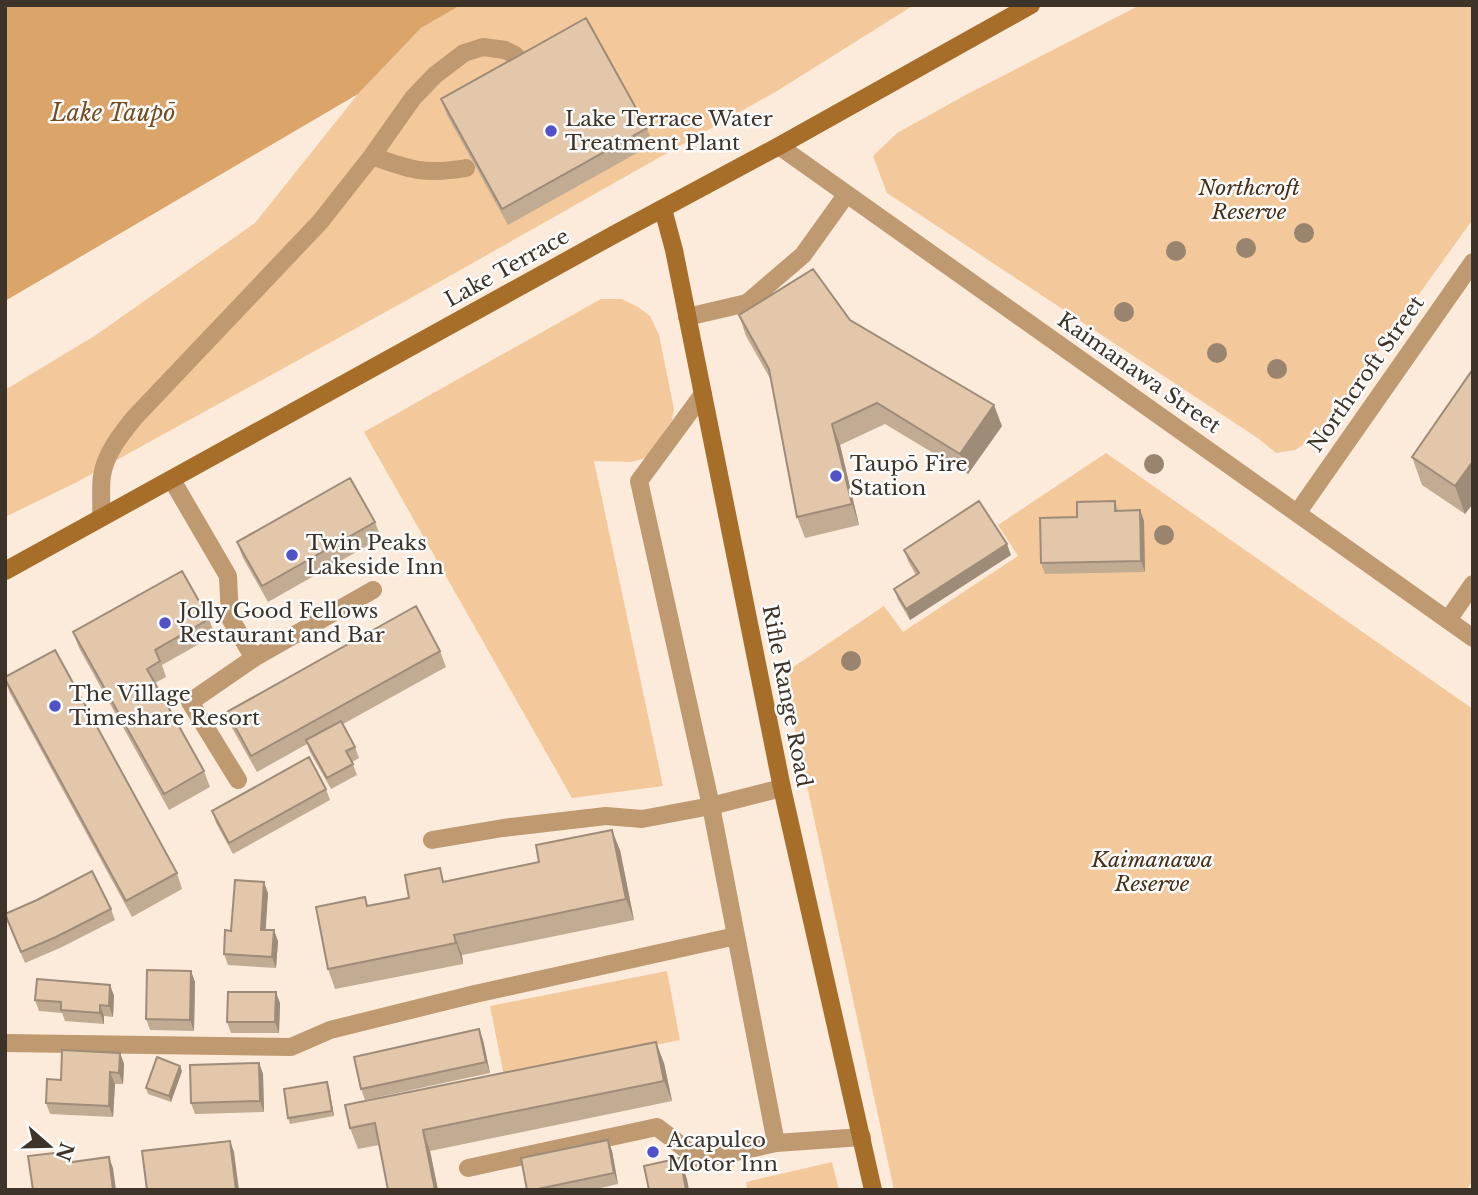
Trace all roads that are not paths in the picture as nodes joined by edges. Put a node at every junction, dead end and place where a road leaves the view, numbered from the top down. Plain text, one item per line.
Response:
1 (1031, 5) edge
2 (523, 63) edge
3 (779, 146) junction
4 (372, 156) junction
5 (466, 168) edge
6 (846, 195) junction
7 (663, 209) junction
8 (1473, 262) edge
9 (687, 317) junction
10 (703, 394) junction
11 (172, 480) junction
12 (1298, 512) junction
13 (101, 517) junction
14 (5, 571) edge
15 (1473, 584) edge
16 (373, 590) dead end
17 (1448, 620) junction
18 (1473, 638) edge
19 (254, 658) junction
20 (238, 780) dead end
21 (782, 788) junction
22 (711, 806) junction
23 (432, 840) dead end
24 (736, 936) junction
25 (5, 1043) edge
26 (862, 1137) junction
27 (776, 1143) junction
28 (468, 1168) dead end
29 (873, 1190) edge

1 - 3 main road, Lake Terrace
2 - 4 street
3 - 6 street, Kaimanawa Street
3 - 7 main road, Lake Terrace
4 - 5 street
4 - 13 street
6 - 9 street
6 - 12 street, Kaimanawa Street
7 - 9 main road, Rifle Range Road
7 - 11 main road, Lake Terrace
8 - 12 street, Northcroft Street
9 - 10 main road, Rifle Range Road
10 - 21 main road, Rifle Range Road
10 - 22 street
11 - 13 main road, Lake Terrace
11 - 19 street
12 - 17 street, Kaimanawa Street
13 - 14 main road, Lake Terrace
15 - 17 street
16 - 19 street
17 - 18 street, Kaimanawa Street
19 - 20 street
21 - 22 street
21 - 26 main road, Rifle Range Road
22 - 23 street
22 - 24 street
24 - 25 street
24 - 27 street
26 - 27 street
26 - 29 main road, Rifle Range Road
27 - 28 street

